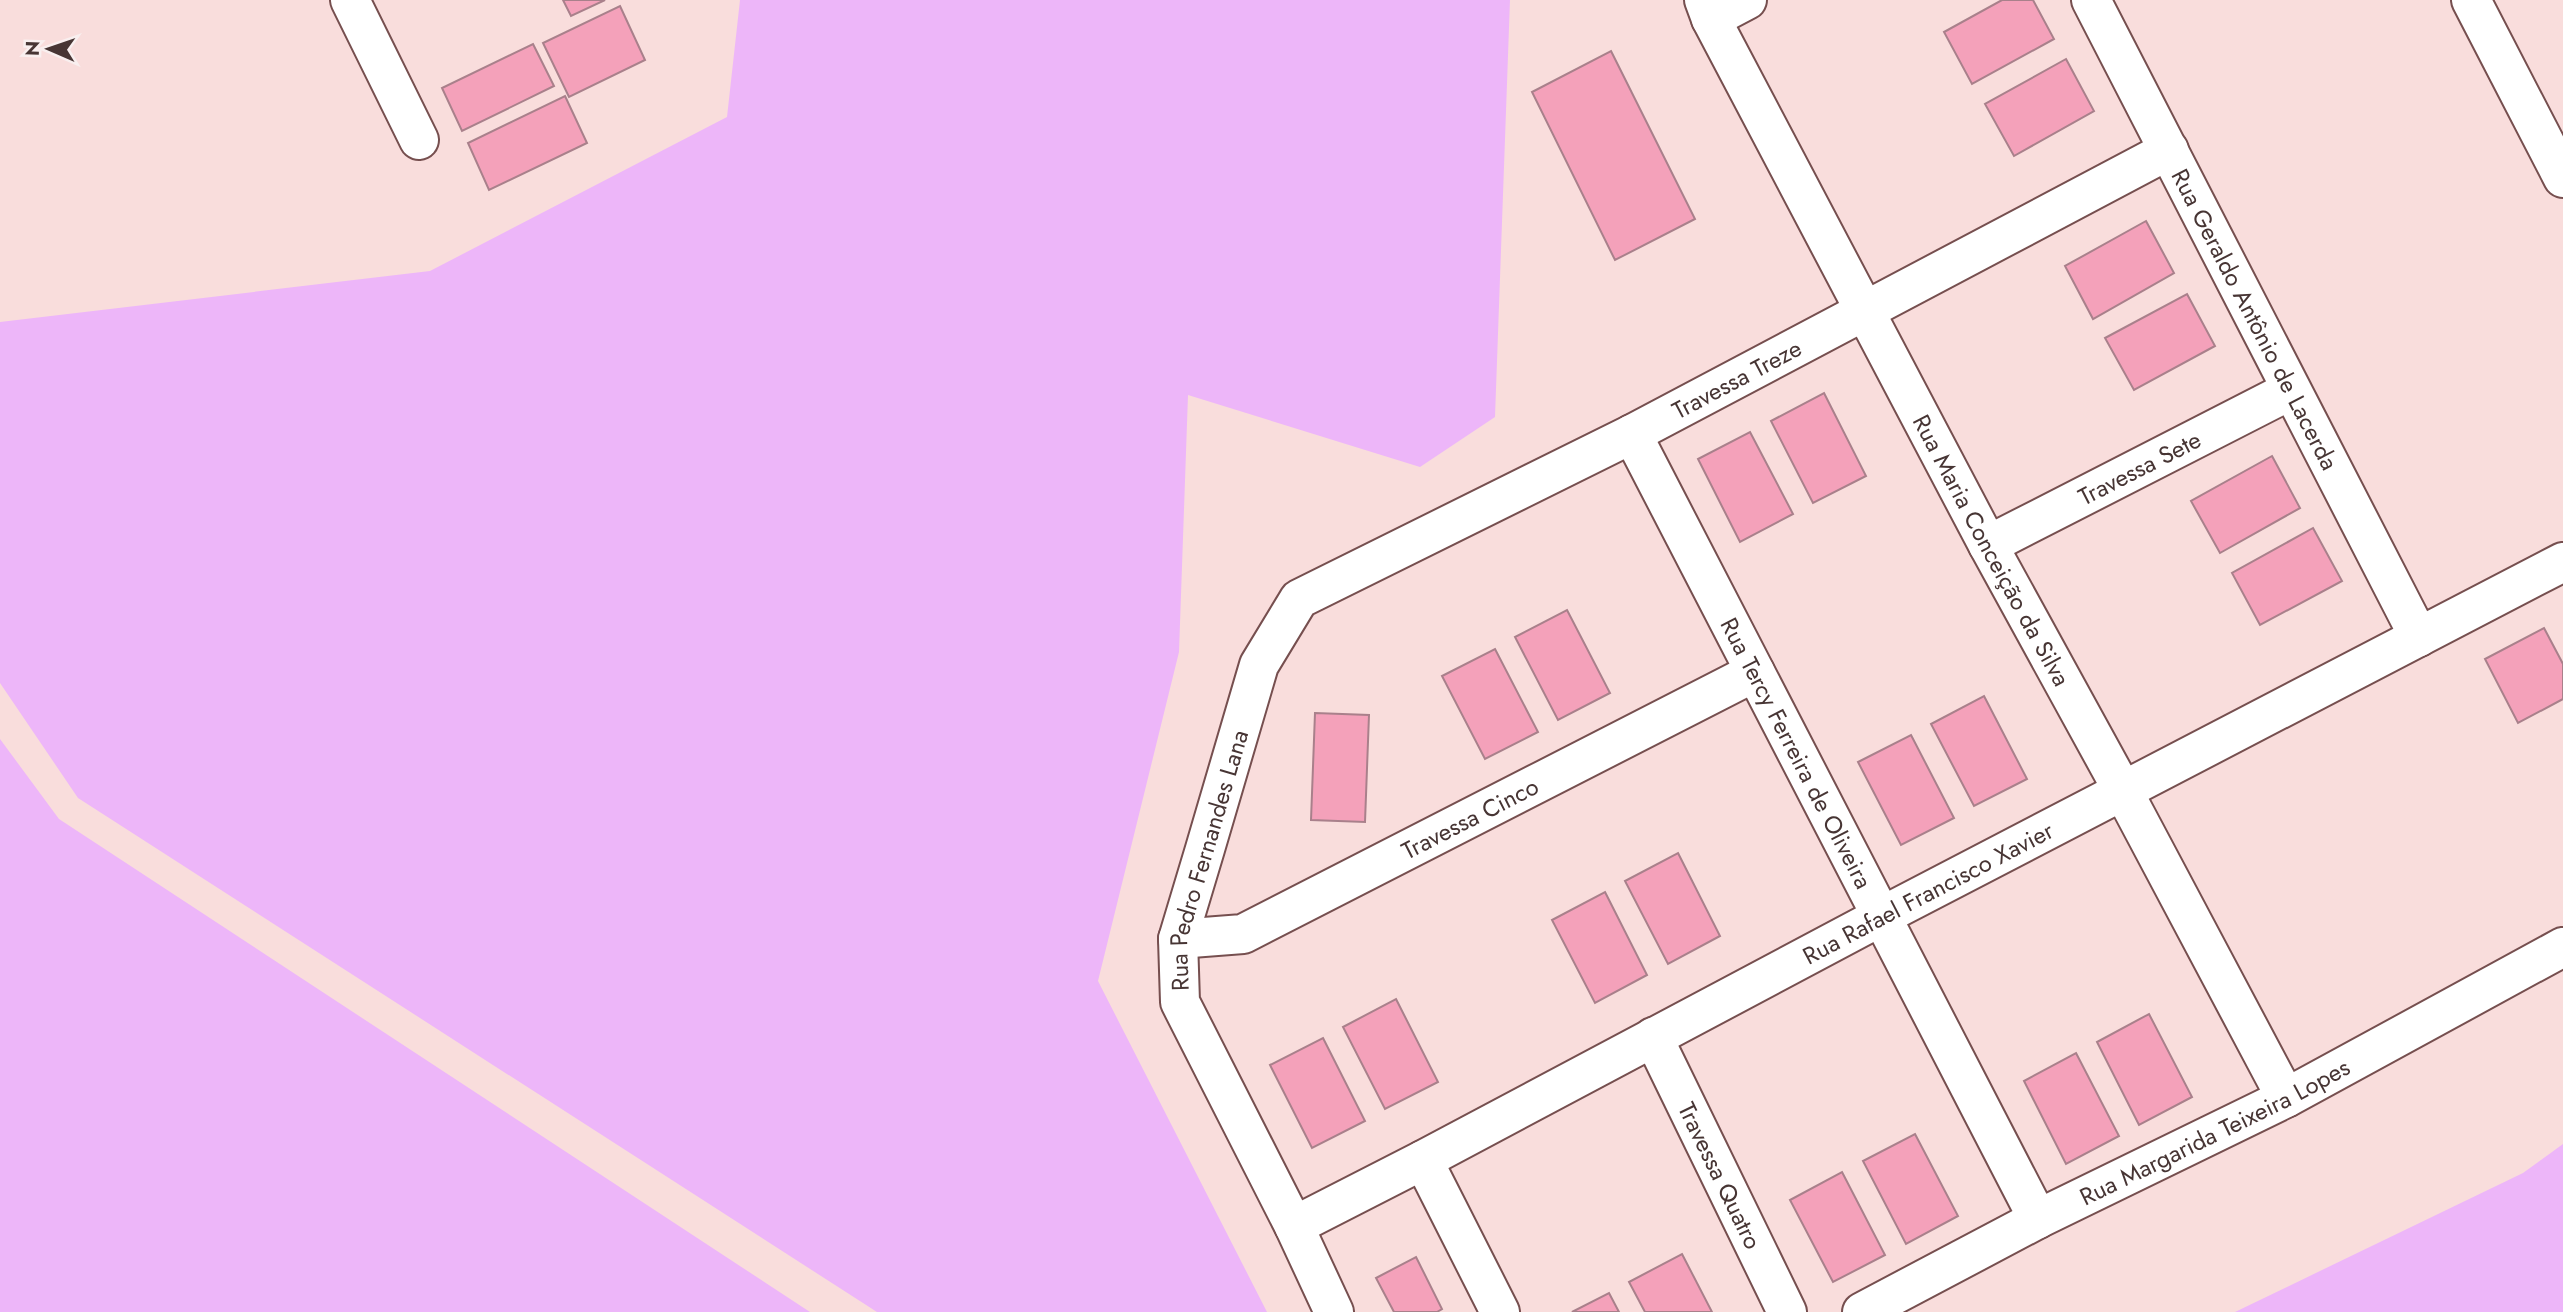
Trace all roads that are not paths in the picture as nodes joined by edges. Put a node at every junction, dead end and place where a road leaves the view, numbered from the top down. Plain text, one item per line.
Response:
1 (350, 0) edge
2 (1747, 0) edge
3 (2091, 0) edge
4 (2471, 0) edge
5 (1707, 9) edge
6 (419, 140) dead end
7 (2169, 150) junction
8 (2563, 178) edge
9 (1866, 311) junction
10 (2291, 390) junction
11 (1632, 434) junction
12 (1988, 545) junction
13 (2563, 562) edge
14 (1299, 599) joint
15 (2419, 637) junction
16 (1755, 672) junction
17 (2123, 791) junction
18 (1882, 916) junction
19 (1178, 939) junction
20 (2563, 947) edge
21 (1653, 1037) junction
22 (2286, 1098) junction
23 (1423, 1160) junction
24 (2038, 1219) junction
25 (1294, 1226) junction
26 (1334, 1312) edge
27 (1500, 1312) edge
28 (1787, 1312) edge
29 (1862, 1312) edge

1 - 6 street
2 - 5 street
3 - 7 street, Rua Geraldo Antônio de Lacerda
4 - 8 street
5 - 9 street, Rua Maria Conceição da Silva
7 - 9 street, Travessa Treze
7 - 10 street, Rua Geraldo Antônio de Lacerda
9 - 11 street, Travessa Treze
9 - 12 street, Rua Maria Conceição da Silva
10 - 12 street, Travessa Sete
10 - 15 street, Rua Geraldo Antônio de Lacerda
11 - 14 street, Travessa Treze
11 - 16 street, Rua Tercy Ferreira de Oliveira
12 - 17 street, Rua Maria Conceição da Silva
13 - 15 street, Rua Rafael Francisco Xavier
14 - 19 street, Rua Pedro Fernandes Lana
15 - 17 street, Rua Rafael Francisco Xavier
16 - 18 street, Rua Tercy Ferreira de Oliveira
16 - 19 street, Travessa Cinco
17 - 18 street, Rua Rafael Francisco Xavier
17 - 22 street, Rua Maria Conceição da Silva
18 - 21 street, Rua Rafael Francisco Xavier
18 - 24 street, Rua Tercy Ferreira de Oliveira
19 - 25 street, Rua Pedro Fernandes Lana
20 - 22 street, Rua Margarida Teixeira Lopes
21 - 23 street, Rua Rafael Francisco Xavier
21 - 28 street, Travessa Quatro
22 - 24 street, Rua Margarida Teixeira Lopes
23 - 25 street, Rua Rafael Francisco Xavier
23 - 27 street
24 - 29 street, Rua Margarida Teixeira Lopes
25 - 26 street, Rua Pedro Fernandes Lana

